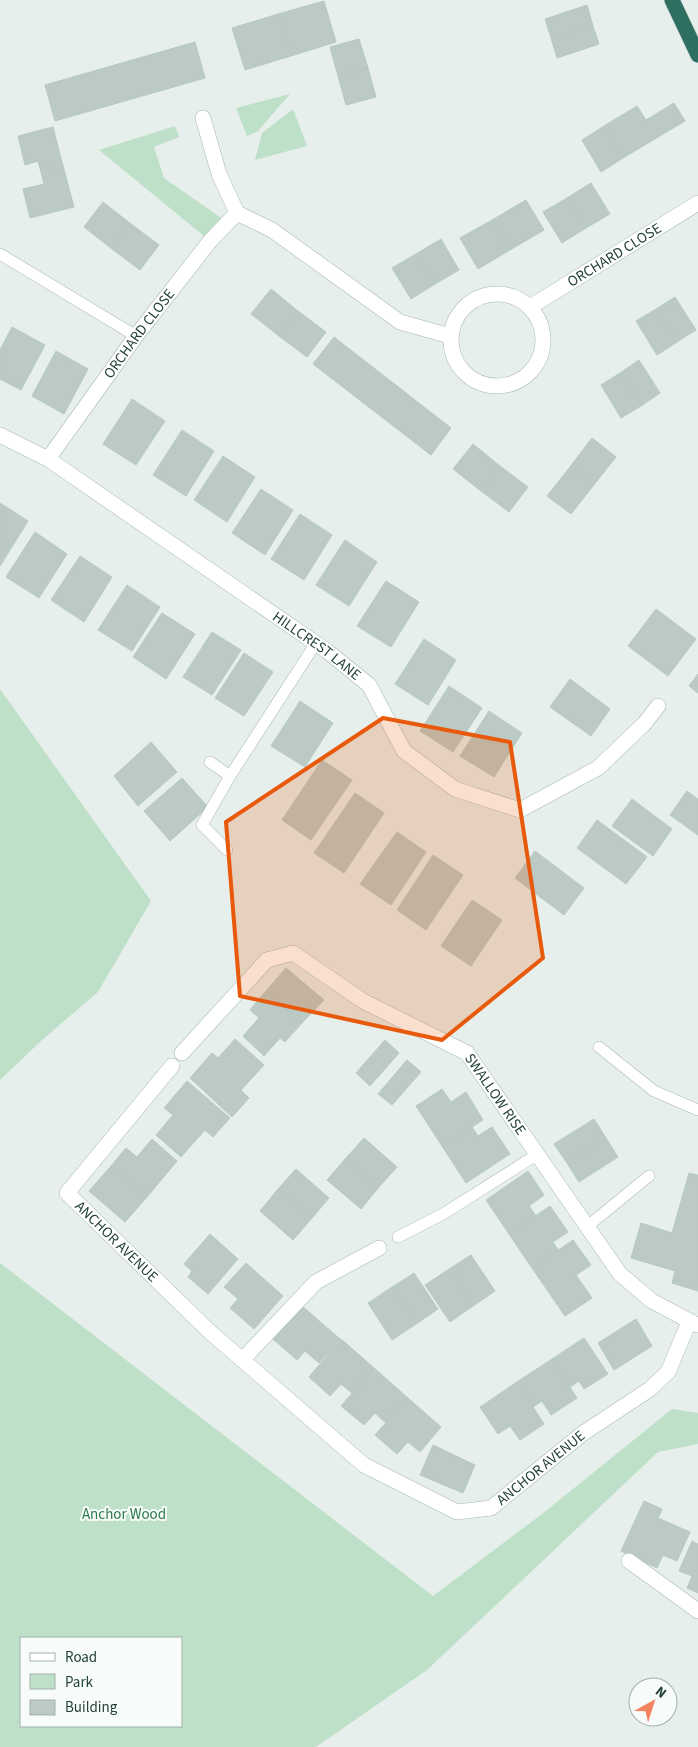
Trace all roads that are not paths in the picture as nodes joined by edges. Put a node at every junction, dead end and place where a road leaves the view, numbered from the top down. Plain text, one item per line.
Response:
1 (672, 0) edge
2 (698, 55) edge
3 (203, 118) dead end
4 (698, 203) edge
5 (237, 213) junction
6 (0, 254) edge
7 (530, 307) junction
8 (136, 336) junction
9 (450, 336) junction
10 (0, 435) edge
11 (48, 459) junction
12 (316, 643) junction
13 (658, 706) dead end
14 (210, 762) dead end
15 (230, 776) junction
16 (227, 850) dead end
17 (599, 1047) dead end
18 (182, 1053) dead end
19 (172, 1066) dead end
20 (698, 1110) edge
21 (538, 1154) junction
22 (649, 1176) dead end
23 (588, 1225) junction
24 (398, 1237) dead end
25 (378, 1248) dead end
26 (693, 1323) edge
27 (242, 1359) junction
28 (628, 1561) dead end
29 (698, 1611) edge

1 - 2 highway
3 - 5 street
4 - 7 street, ORCHARD CLOSE
5 - 8 street, ORCHARD CLOSE
5 - 9 street
6 - 8 lane
7 - 9 street
7 - 9 street
8 - 11 street, ORCHARD CLOSE
10 - 11 street, HILLCREST LANE
11 - 12 street, HILLCREST LANE
12 - 13 street, HILLCREST LANE
12 - 15 lane
14 - 15 lane
15 - 16 lane
17 - 20 lane
18 - 21 street, SWALLOW RISE
19 - 27 street, ANCHOR AVENUE
21 - 23 street, SWALLOW RISE
21 - 24 lane
22 - 23 lane
23 - 26 street, SWALLOW RISE
25 - 27 street
26 - 27 street, ANCHOR AVENUE
28 - 29 street

